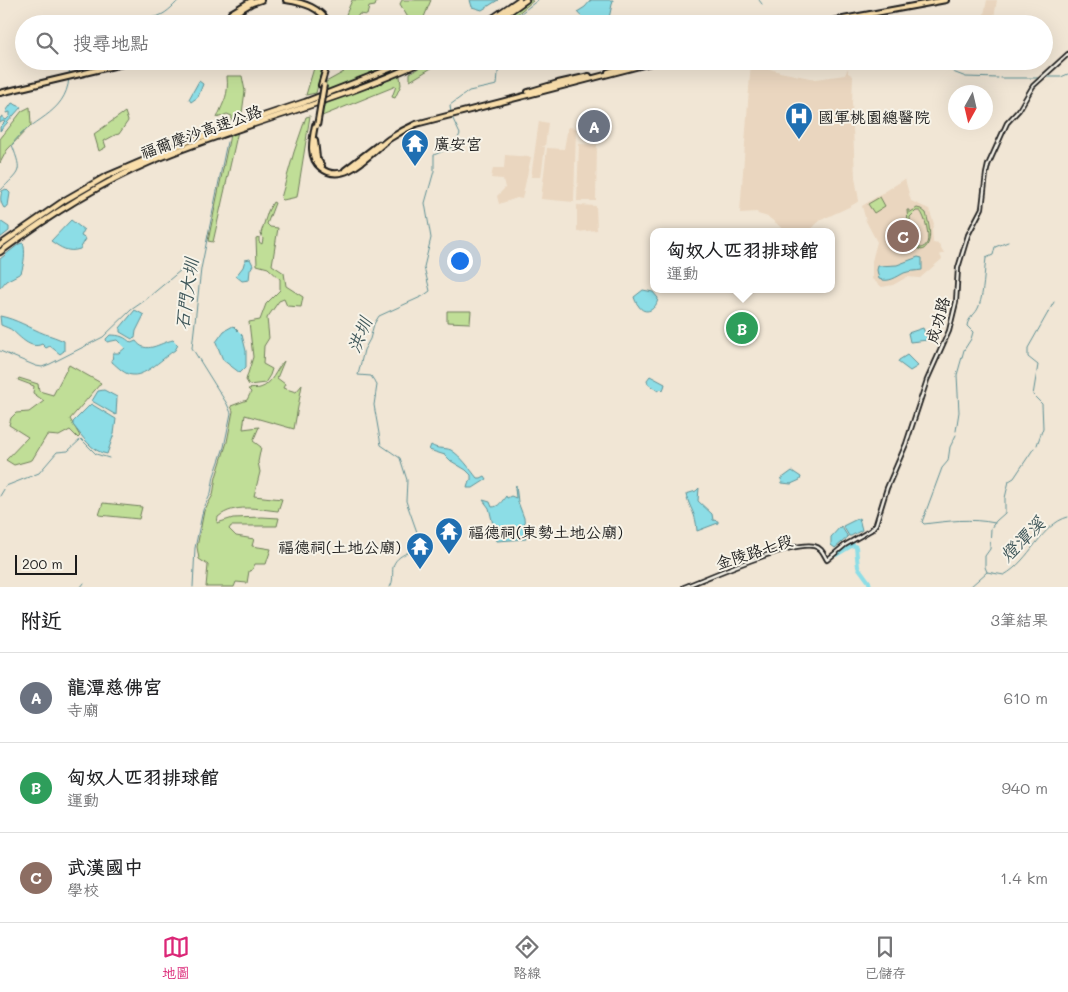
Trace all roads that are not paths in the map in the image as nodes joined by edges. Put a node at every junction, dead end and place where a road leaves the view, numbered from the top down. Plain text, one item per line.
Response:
1 (253, 0) edge
2 (260, 0) edge
3 (286, 0) edge
4 (302, 0) edge
5 (519, 0) edge
6 (526, 0) edge
7 (934, 0) edge
8 (946, 0) edge
9 (230, 15) edge
10 (232, 15) edge
11 (323, 15) edge
12 (326, 15) edge
13 (497, 15) edge
14 (505, 15) edge
15 (855, 15) edge
16 (865, 15) edge
17 (1068, 54) edge
18 (1053, 68) edge
19 (95, 70) edge
20 (327, 70) edge
21 (388, 70) edge
22 (402, 70) edge
23 (614, 70) edge
24 (622, 70) edge
25 (1050, 70) edge
26 (548, 88) junction
27 (0, 93) edge
28 (228, 131) junction
29 (0, 245) edge
30 (0, 252) edge
31 (827, 560) joint
32 (684, 587) edge

1 - 9 main road
2 - 10 main road
3 - 11 main road
4 - 12 main road
5 - 13 highway
6 - 14 highway
7 - 15 main road
8 - 16 main road
17 - 18 street, 成功路
19 - 27 main road
20 - 26 main road, bridge
21 - 28 highway, 福爾摩沙高速公路
22 - 28 highway, 福爾摩沙高速公路
23 - 26 main road
24 - 26 main road
25 - 31 street, 成功路
28 - 29 highway, 福爾摩沙高速公路
28 - 30 highway, 福爾摩沙高速公路
31 - 32 street, 金陵路七段

